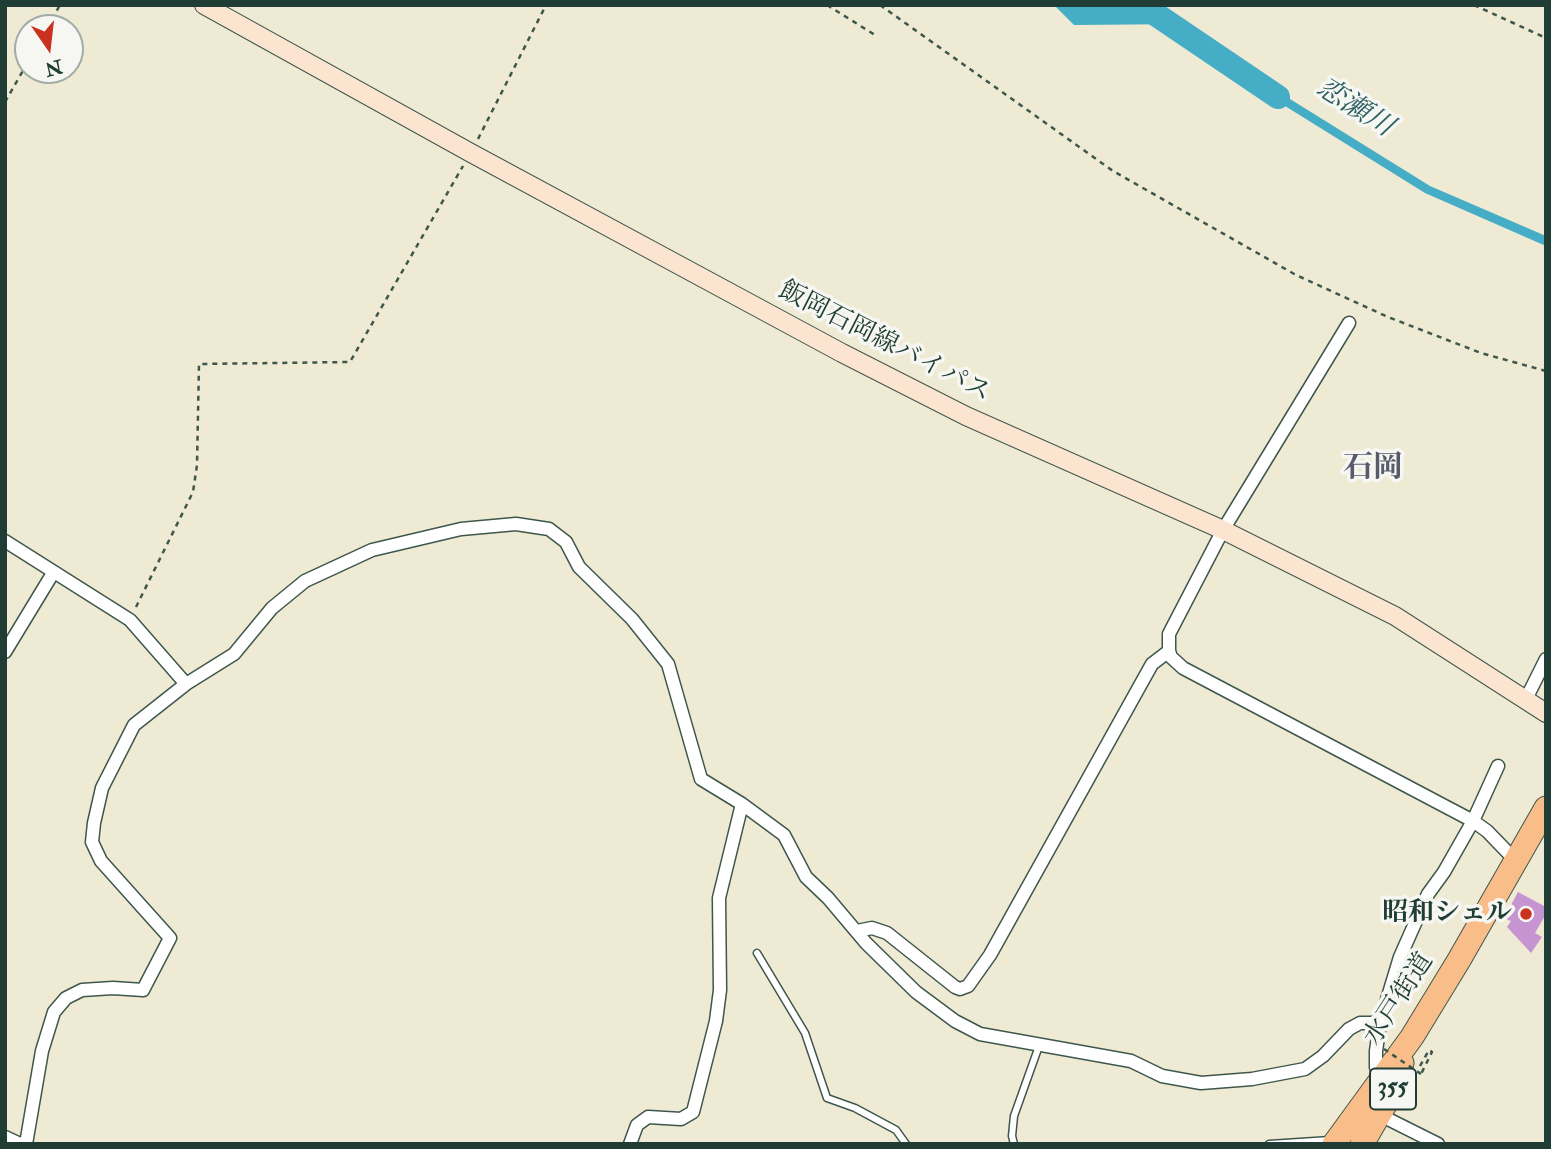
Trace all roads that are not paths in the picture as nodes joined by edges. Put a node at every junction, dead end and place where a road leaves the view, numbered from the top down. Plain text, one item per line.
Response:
1 (204, 5) edge
2 (1349, 323) dead end
3 (1223, 530) junction
4 (5, 541) edge
5 (53, 573) junction
6 (1169, 650) junction
7 (5, 652) edge
8 (1546, 659) edge
9 (186, 684) junction
10 (1527, 699) junction
11 (1546, 713) edge
12 (1498, 766) dead end
13 (742, 804) junction
14 (1546, 808) edge
15 (1473, 821) junction
16 (1517, 862) junction
17 (857, 931) junction
18 (757, 953) dead end
19 (1380, 1023) junction
20 (1040, 1044) junction
21 (1386, 1086) junction
22 (1365, 1124) edge
23 (5, 1137) edge
24 (1335, 1142) edge
25 (20, 1144) edge
26 (26, 1144) edge
27 (630, 1144) edge
28 (906, 1144) edge
29 (1014, 1144) edge
30 (1269, 1144) edge
31 (1438, 1144) edge

1 - 3 main road, 飯岡石岡線バイパス
2 - 3 street
3 - 6 street
3 - 10 main road, 飯岡石岡線バイパス
4 - 5 street
5 - 7 street
5 - 9 street
6 - 15 street
6 - 17 street
8 - 10 street
9 - 13 street
9 - 26 street
10 - 11 main road, 飯岡石岡線バイパス
12 - 15 street
13 - 17 street
13 - 27 street
14 - 16 highway, 水戸街道
15 - 16 street
15 - 19 street
16 - 21 highway, 水戸街道
17 - 20 street
18 - 28 lane
19 - 20 street
19 - 21 street
20 - 29 lane
21 - 22 highway, 水戸街道
22 - 24 highway, 水戸街道
22 - 31 street
23 - 25 street
24 - 30 lane

